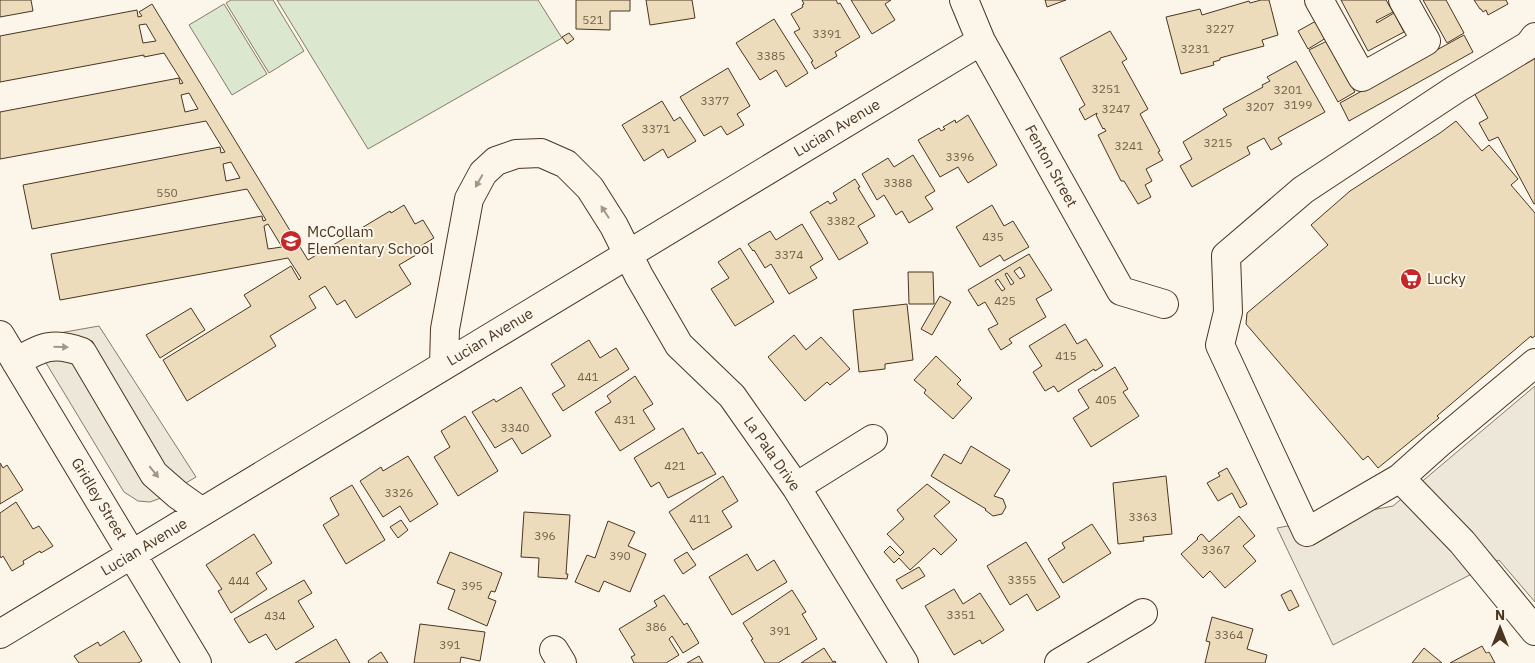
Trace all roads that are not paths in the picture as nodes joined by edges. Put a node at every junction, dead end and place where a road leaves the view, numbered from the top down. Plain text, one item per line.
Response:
1 (964, 0) edge
2 (1319, 0) edge
3 (1403, 0) edge
4 (1535, 37) edge
5 (981, 41) junction
6 (628, 255) junction
7 (1164, 304) dead end
8 (0, 335) edge
9 (16, 362) junction
10 (1535, 363) edge
11 (444, 365) junction
12 (874, 439) dead end
13 (1400, 478) junction
14 (796, 487) junction
15 (202, 512) junction
16 (132, 554) junction
17 (1143, 614) dead end
18 (1535, 631) edge
19 (0, 634) edge
20 (197, 663) edge
21 (904, 663) edge
22 (1059, 663) edge

1 - 5 street, Fenton Street
2 - 3 street
4 - 13 street
5 - 6 street, Lucian Avenue
5 - 7 street, Fenton Street
6 - 11 street, Lucian Avenue
6 -> 11 street, La Pala Drive
6 - 14 street, La Pala Drive
8 - 9 street, Gridley Street
9 -> 15 street
9 - 16 street, Gridley Street
10 - 13 street
11 - 15 street, Lucian Avenue
12 - 14 street
13 - 18 street
14 - 21 street, La Pala Drive
15 - 16 street, Lucian Avenue
16 - 19 street, Lucian Avenue
16 - 20 street, Gridley Street
17 - 22 street

